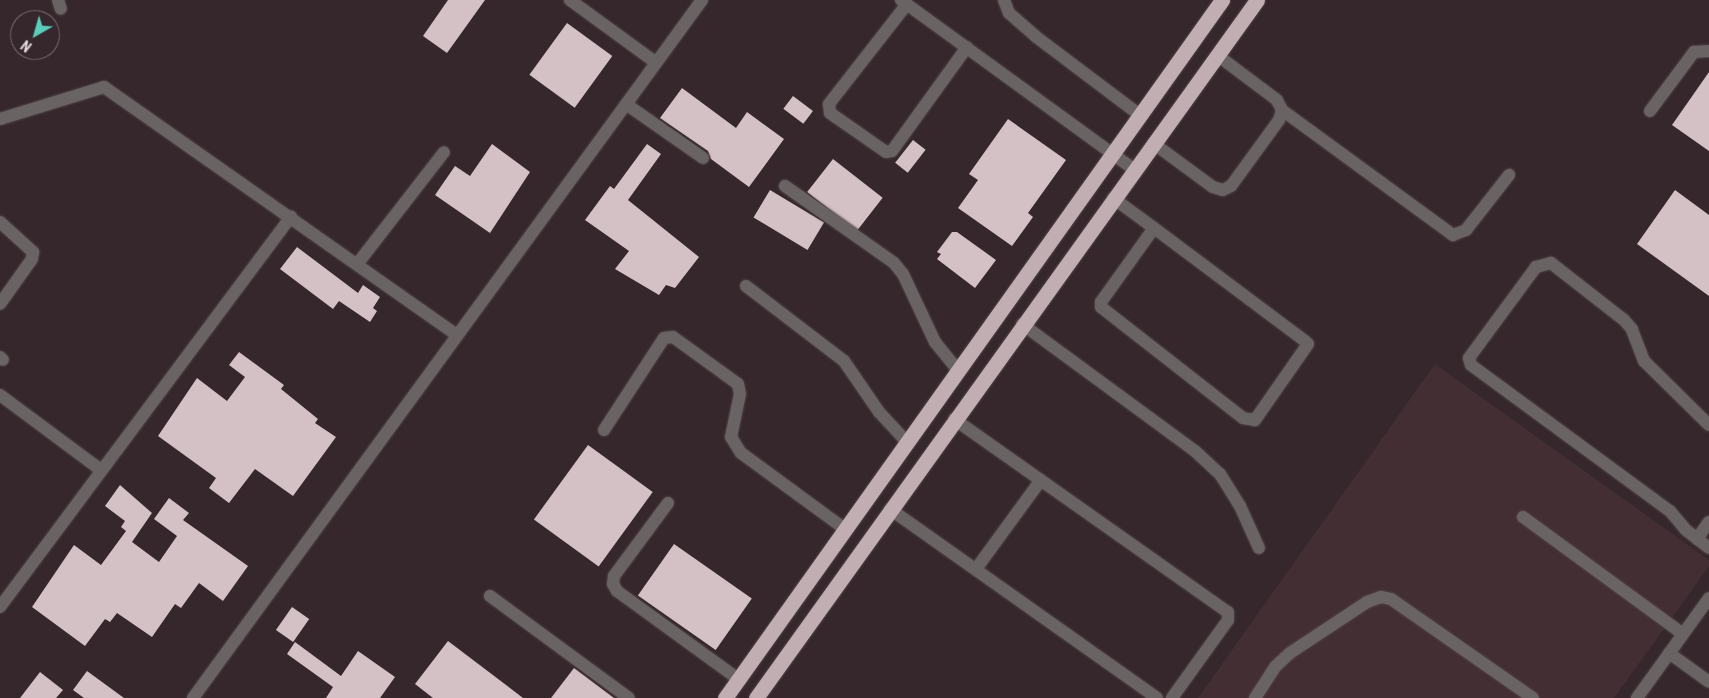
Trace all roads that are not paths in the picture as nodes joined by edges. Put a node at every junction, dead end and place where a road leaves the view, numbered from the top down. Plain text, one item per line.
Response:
1 (570, 0) edge
2 (702, 0) edge
3 (1004, 0) edge
4 (1222, 0) edge
5 (1257, 0) edge
6 (904, 2) edge
7 (967, 47) junction
8 (1709, 51) edge
9 (1217, 55) junction
10 (656, 62) junction
11 (626, 104) junction
12 (1282, 110) junction
13 (1650, 111) dead end
14 (1140, 115) junction
15 (0, 119) edge
16 (1153, 143) junction
17 (444, 152) dead end
18 (1113, 154) junction
19 (703, 158) dead end
20 (1134, 169) junction
21 (1509, 175) dead end
22 (785, 186) dead end
23 (1113, 198) junction
24 (291, 216) junction
25 (0, 222) edge
26 (1154, 228) junction
27 (358, 263) junction
28 (746, 286) dead end
29 (0, 304) edge
30 (1022, 324) junction
31 (457, 335) junction
32 (958, 370) junction
33 (0, 395) edge
34 (954, 419) junction
35 (1709, 425) edge
36 (604, 430) dead end
37 (907, 442) junction
38 (101, 470) junction
39 (1041, 480) junction
40 (668, 503) dead end
41 (890, 509) junction
42 (1523, 517) dead end
43 (1709, 522) edge
44 (845, 529) junction
45 (1697, 539) junction
46 (1259, 548) dead end
47 (1709, 548) edge
48 (976, 570) junction
49 (490, 596) dead end
50 (1709, 598) edge
51 (0, 607) edge
52 (1683, 634) junction
53 (1669, 653) junction
54 (738, 679) junction
55 (1709, 682) edge
56 (193, 698) edge
57 (628, 698) edge
58 (725, 698) edge
59 (756, 698) edge
60 (1157, 698) edge
61 (1172, 698) edge
62 (1255, 698) edge
63 (1534, 698) edge
64 (1637, 698) edge

1 - 10 street
2 - 10 street
3 - 14 street
4 - 14 highway
5 - 9 highway
6 - 7 street
6 - 7 street
7 - 18 street
8 - 13 street
9 - 12 street
9 - 16 highway
10 - 11 street
11 - 19 street
11 - 31 street
12 - 16 street
12 - 21 street
14 - 18 highway
15 - 24 street
16 - 20 highway
17 - 27 street
18 - 20 street
18 - 32 highway
20 - 23 highway
22 - 32 street
23 - 26 street
23 - 30 highway
24 - 27 street
24 - 38 street
25 - 29 street
26 - 26 street
27 - 31 street
28 - 37 street
30 - 34 highway
30 - 46 street
31 - 56 street
32 - 37 highway
33 - 38 street
34 - 39 street
34 - 41 highway
35 - 45 street
36 - 44 street
37 - 44 highway
38 - 51 street
39 - 48 street
39 - 61 street
40 - 54 street
41 - 48 street
41 - 59 highway
42 - 52 street
43 - 45 street
44 - 54 highway
45 - 47 street
48 - 60 street
49 - 57 street
50 - 52 street
52 - 53 street
53 - 55 street
53 - 64 street
54 - 58 highway
62 - 63 street

